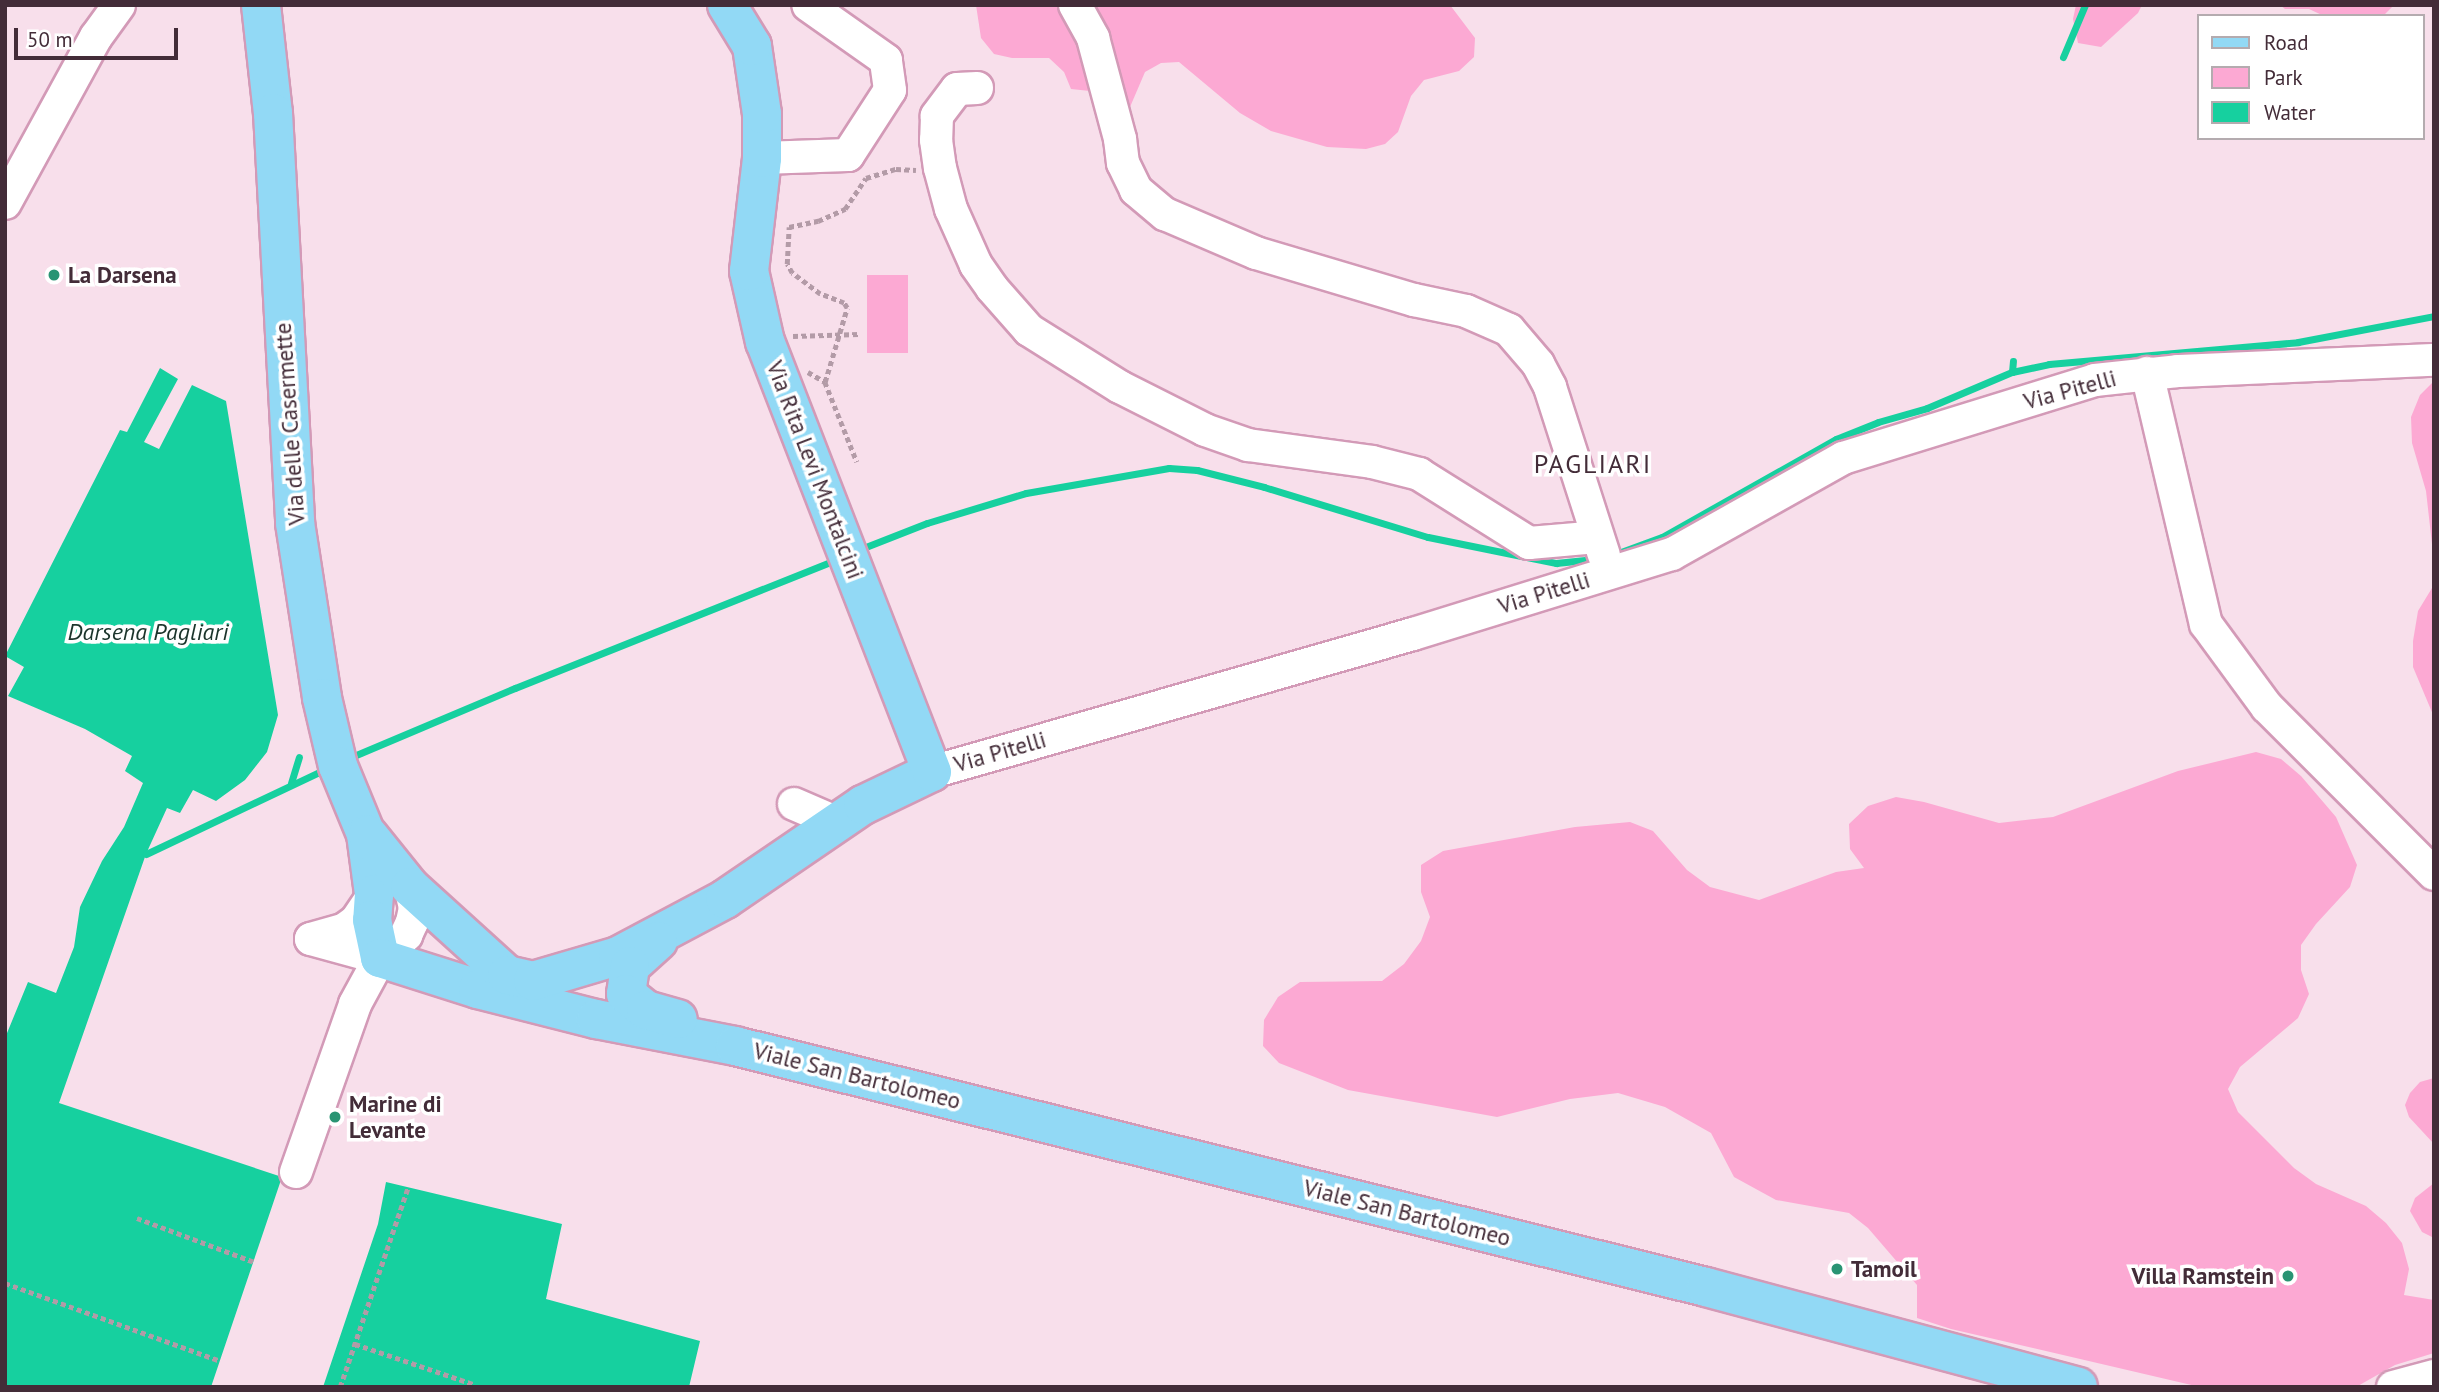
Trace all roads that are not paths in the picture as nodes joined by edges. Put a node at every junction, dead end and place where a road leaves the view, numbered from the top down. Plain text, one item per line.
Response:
1 (119, 5) edge
2 (261, 5) edge
3 (727, 5) edge
4 (808, 5) edge
5 (1075, 5) edge
6 (977, 88) dead end
7 (762, 158) junction
8 (5, 203) edge
9 (2434, 360) edge
10 (2147, 373) junction
11 (1604, 556) junction
12 (933, 772) junction
13 (794, 804) dead end
14 (838, 822) junction
15 (2434, 874) edge
16 (392, 890) junction
17 (679, 923) junction
18 (380, 958) junction
19 (646, 1010) joint
20 (735, 1046) junction
21 (296, 1172) dead end
22 (2434, 1377) edge
23 (2078, 1387) edge
24 (2393, 1387) edge

1 - 8 street
2 - 16 main road, Via delle Casermette
3 - 7 main road, Via Rita Levi Montalcini
4 - 7 street
5 - 11 street
6 - 11 street
7 - 12 main road, Via Rita Levi Montalcini
9 - 10 street, Via Pitelli
10 - 11 street, Via Pitelli
10 - 15 street
11 - 12 street, Via Pitelli
12 - 14 main road, Via Pitelli
13 - 14 street
14 - 17 main road, Via Pitelli
16 - 17 main road, Via Pitelli
16 - 18 main road
16 - 18 street, Viale San Bartolomeo
17 - 19 main road, Via Pitelli
18 - 20 main road, Viale San Bartolomeo
18 - 21 street
19 - 20 main road, Viale San Bartolomeo
20 - 23 main road, Viale San Bartolomeo
22 - 24 street

